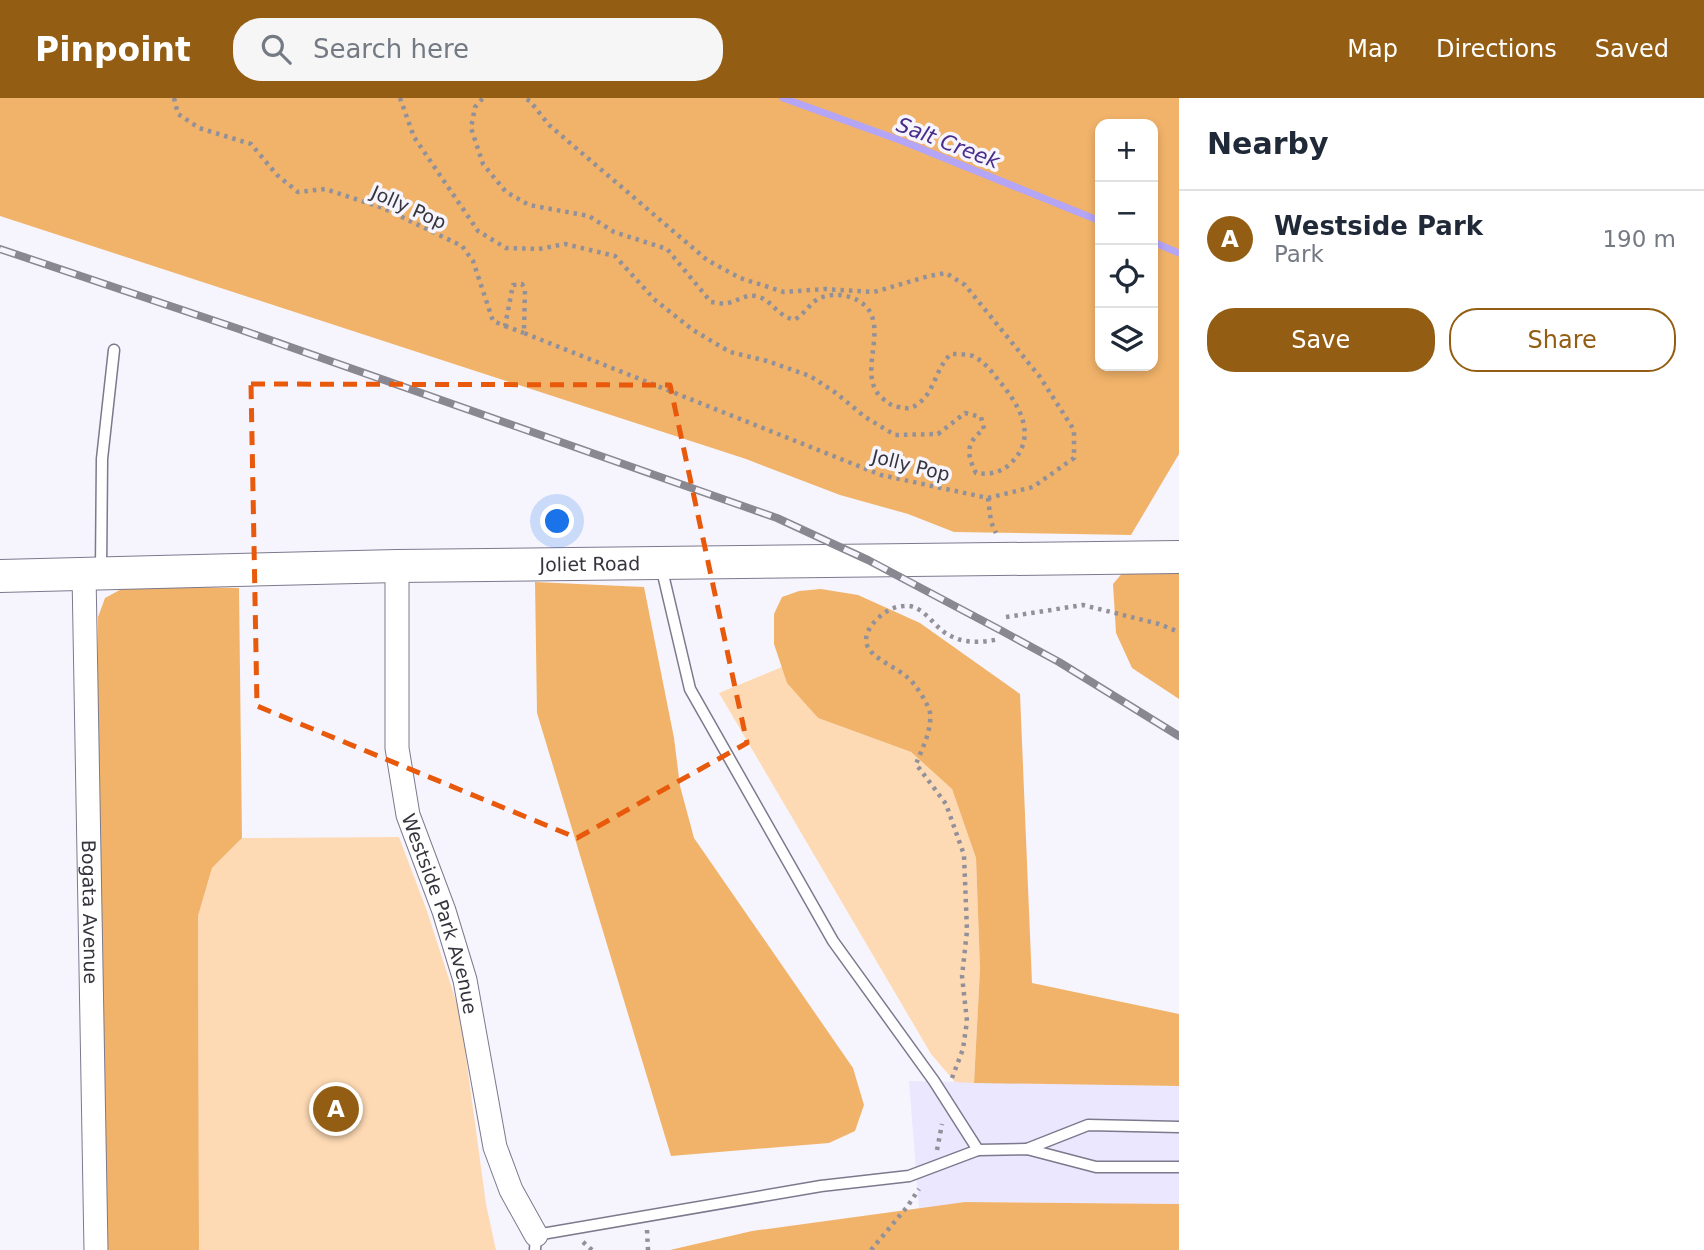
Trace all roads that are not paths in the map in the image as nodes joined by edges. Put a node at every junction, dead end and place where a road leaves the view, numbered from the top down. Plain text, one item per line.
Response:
1 (114, 350) dead end
2 (1179, 557) edge
3 (660, 563) junction
4 (397, 566) junction
5 (92, 573) junction
6 (0, 576) edge
7 (1179, 1127) edge
8 (1027, 1149) junction
9 (978, 1150) junction
10 (1179, 1167) edge
11 (535, 1242) edge
12 (96, 1250) edge

1 - 5 lane
2 - 3 main road, Joliet Road
3 - 4 main road, Joliet Road
3 - 9 lane
4 - 5 main road, Joliet Road
4 - 11 street, Westside Park Avenue
5 - 6 main road, Joliet Road
5 - 12 street, Bogata Avenue
7 - 8 lane
8 - 9 lane
8 - 10 lane
9 - 11 lane

